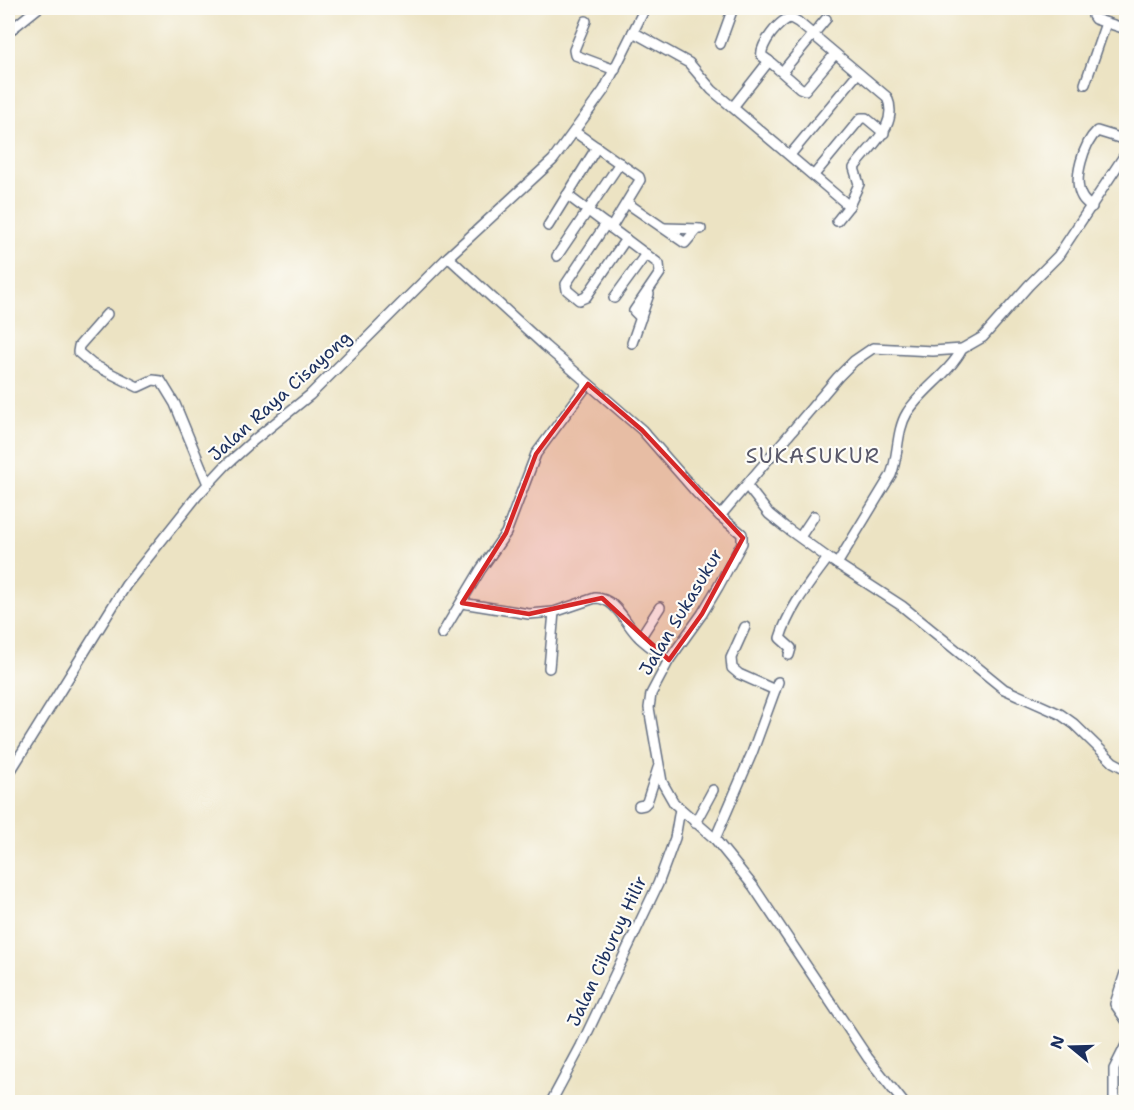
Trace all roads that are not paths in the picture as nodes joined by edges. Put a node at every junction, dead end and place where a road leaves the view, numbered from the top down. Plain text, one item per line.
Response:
1 (38, 8) edge
2 (645, 8) edge
3 (733, 8) edge
4 (1096, 8) edge
5 (27, 11) edge
6 (826, 19) dead end
7 (586, 21) dead end
8 (1106, 23) junction
9 (1126, 29) edge
10 (8, 32) edge
11 (633, 32) junction
12 (813, 35) junction
13 (720, 44) dead end
14 (836, 54) junction
15 (769, 61) junction
16 (615, 70) junction
17 (782, 72) junction
18 (858, 73) junction
19 (1085, 84) dead end
20 (733, 107) junction
21 (575, 132) junction
22 (884, 133) junction
23 (1126, 140) edge
24 (597, 147) junction
25 (1126, 153) edge
26 (790, 154) junction
27 (620, 164) junction
28 (813, 175) junction
29 (567, 195) junction
30 (627, 203) junction
31 (849, 206) junction
32 (1092, 207) junction
33 (588, 211) junction
34 (837, 221) dead end
35 (548, 226) dead end
36 (608, 226) junction
37 (662, 228) junction
38 (626, 239) junction
39 (646, 254) junction
40 (557, 256) dead end
41 (448, 257) junction
42 (614, 298) dead end
43 (107, 314) dead end
44 (632, 343) dead end
45 (962, 349) junction
46 (588, 384) junction
47 (208, 484) junction
48 (747, 486) junction
49 (720, 516) junction
50 (814, 516) dead end
51 (800, 537) junction
52 (828, 558) junction
53 (837, 564) junction
54 (462, 603) junction
55 (660, 607) dead end
56 (554, 612) junction
57 (745, 627) dead end
58 (442, 634) dead end
59 (640, 638) junction
60 (789, 656) dead end
61 (669, 660) junction
62 (549, 668) dead end
63 (659, 765) junction
64 (1126, 769) edge
65 (8, 775) edge
66 (713, 790) dead end
67 (639, 806) dead end
68 (680, 809) junction
69 (694, 823) junction
70 (715, 839) junction
71 (1126, 970) edge
72 (1126, 1020) edge
73 (1126, 1045) edge
74 (551, 1102) edge
75 (903, 1102) edge
76 (1114, 1102) edge

1 - 5 street
2 - 11 street, Jalan Raya Cisayong
3 - 13 street
4 - 8 street
5 - 10 street
6 - 12 street
7 - 16 street
8 - 9 street
8 - 19 street
11 - 16 street, Jalan Raya Cisayong
11 - 20 street
12 - 14 street
12 - 15 street
12 - 17 street
14 - 17 street
14 - 18 street
15 - 17 street
15 - 20 street
16 - 21 street, Jalan Raya Cisayong
18 - 22 street
18 - 26 street
20 - 26 street
21 - 24 street
21 - 41 street, Jalan Raya Cisayong
22 - 28 street
22 - 31 street
23 - 32 street
24 - 27 street
24 - 29 street
25 - 32 street
26 - 28 street
27 - 30 street
27 - 33 street
28 - 31 street
29 - 33 street
29 - 35 street
30 - 36 street
30 - 37 street
31 - 34 street
32 - 45 street
33 - 36 street
33 - 40 street
36 - 38 street
36 - 38 street
37 - 37 street
38 - 39 street
39 - 42 street
39 - 44 street
41 - 46 street, Jalan Sukasukur
41 - 47 street, Jalan Raya Cisayong
43 - 47 street
45 - 48 street
45 - 53 street
46 - 49 street, Jalan Sukasukur
46 - 54 street
47 - 65 street, Jalan Raya Cisayong
48 - 49 street
48 - 51 street
49 - 61 street, Jalan Sukasukur
50 - 51 street
51 - 52 street
52 - 53 street
52 - 60 street
53 - 64 street
54 - 56 street
54 - 58 street
55 - 59 street
56 - 59 street
56 - 62 street
57 - 70 street
59 - 61 street
61 - 63 street, Jalan Sukasukur
63 - 67 street
63 - 68 street, Jalan Sukasukur
66 - 69 street
68 - 69 street, Jalan Sukasukur
68 - 74 street, Jalan Ciburuy Hilir
69 - 70 street, Jalan Sukasukur
70 - 75 street, Jalan Sukasukur
71 - 72 street
73 - 76 street

